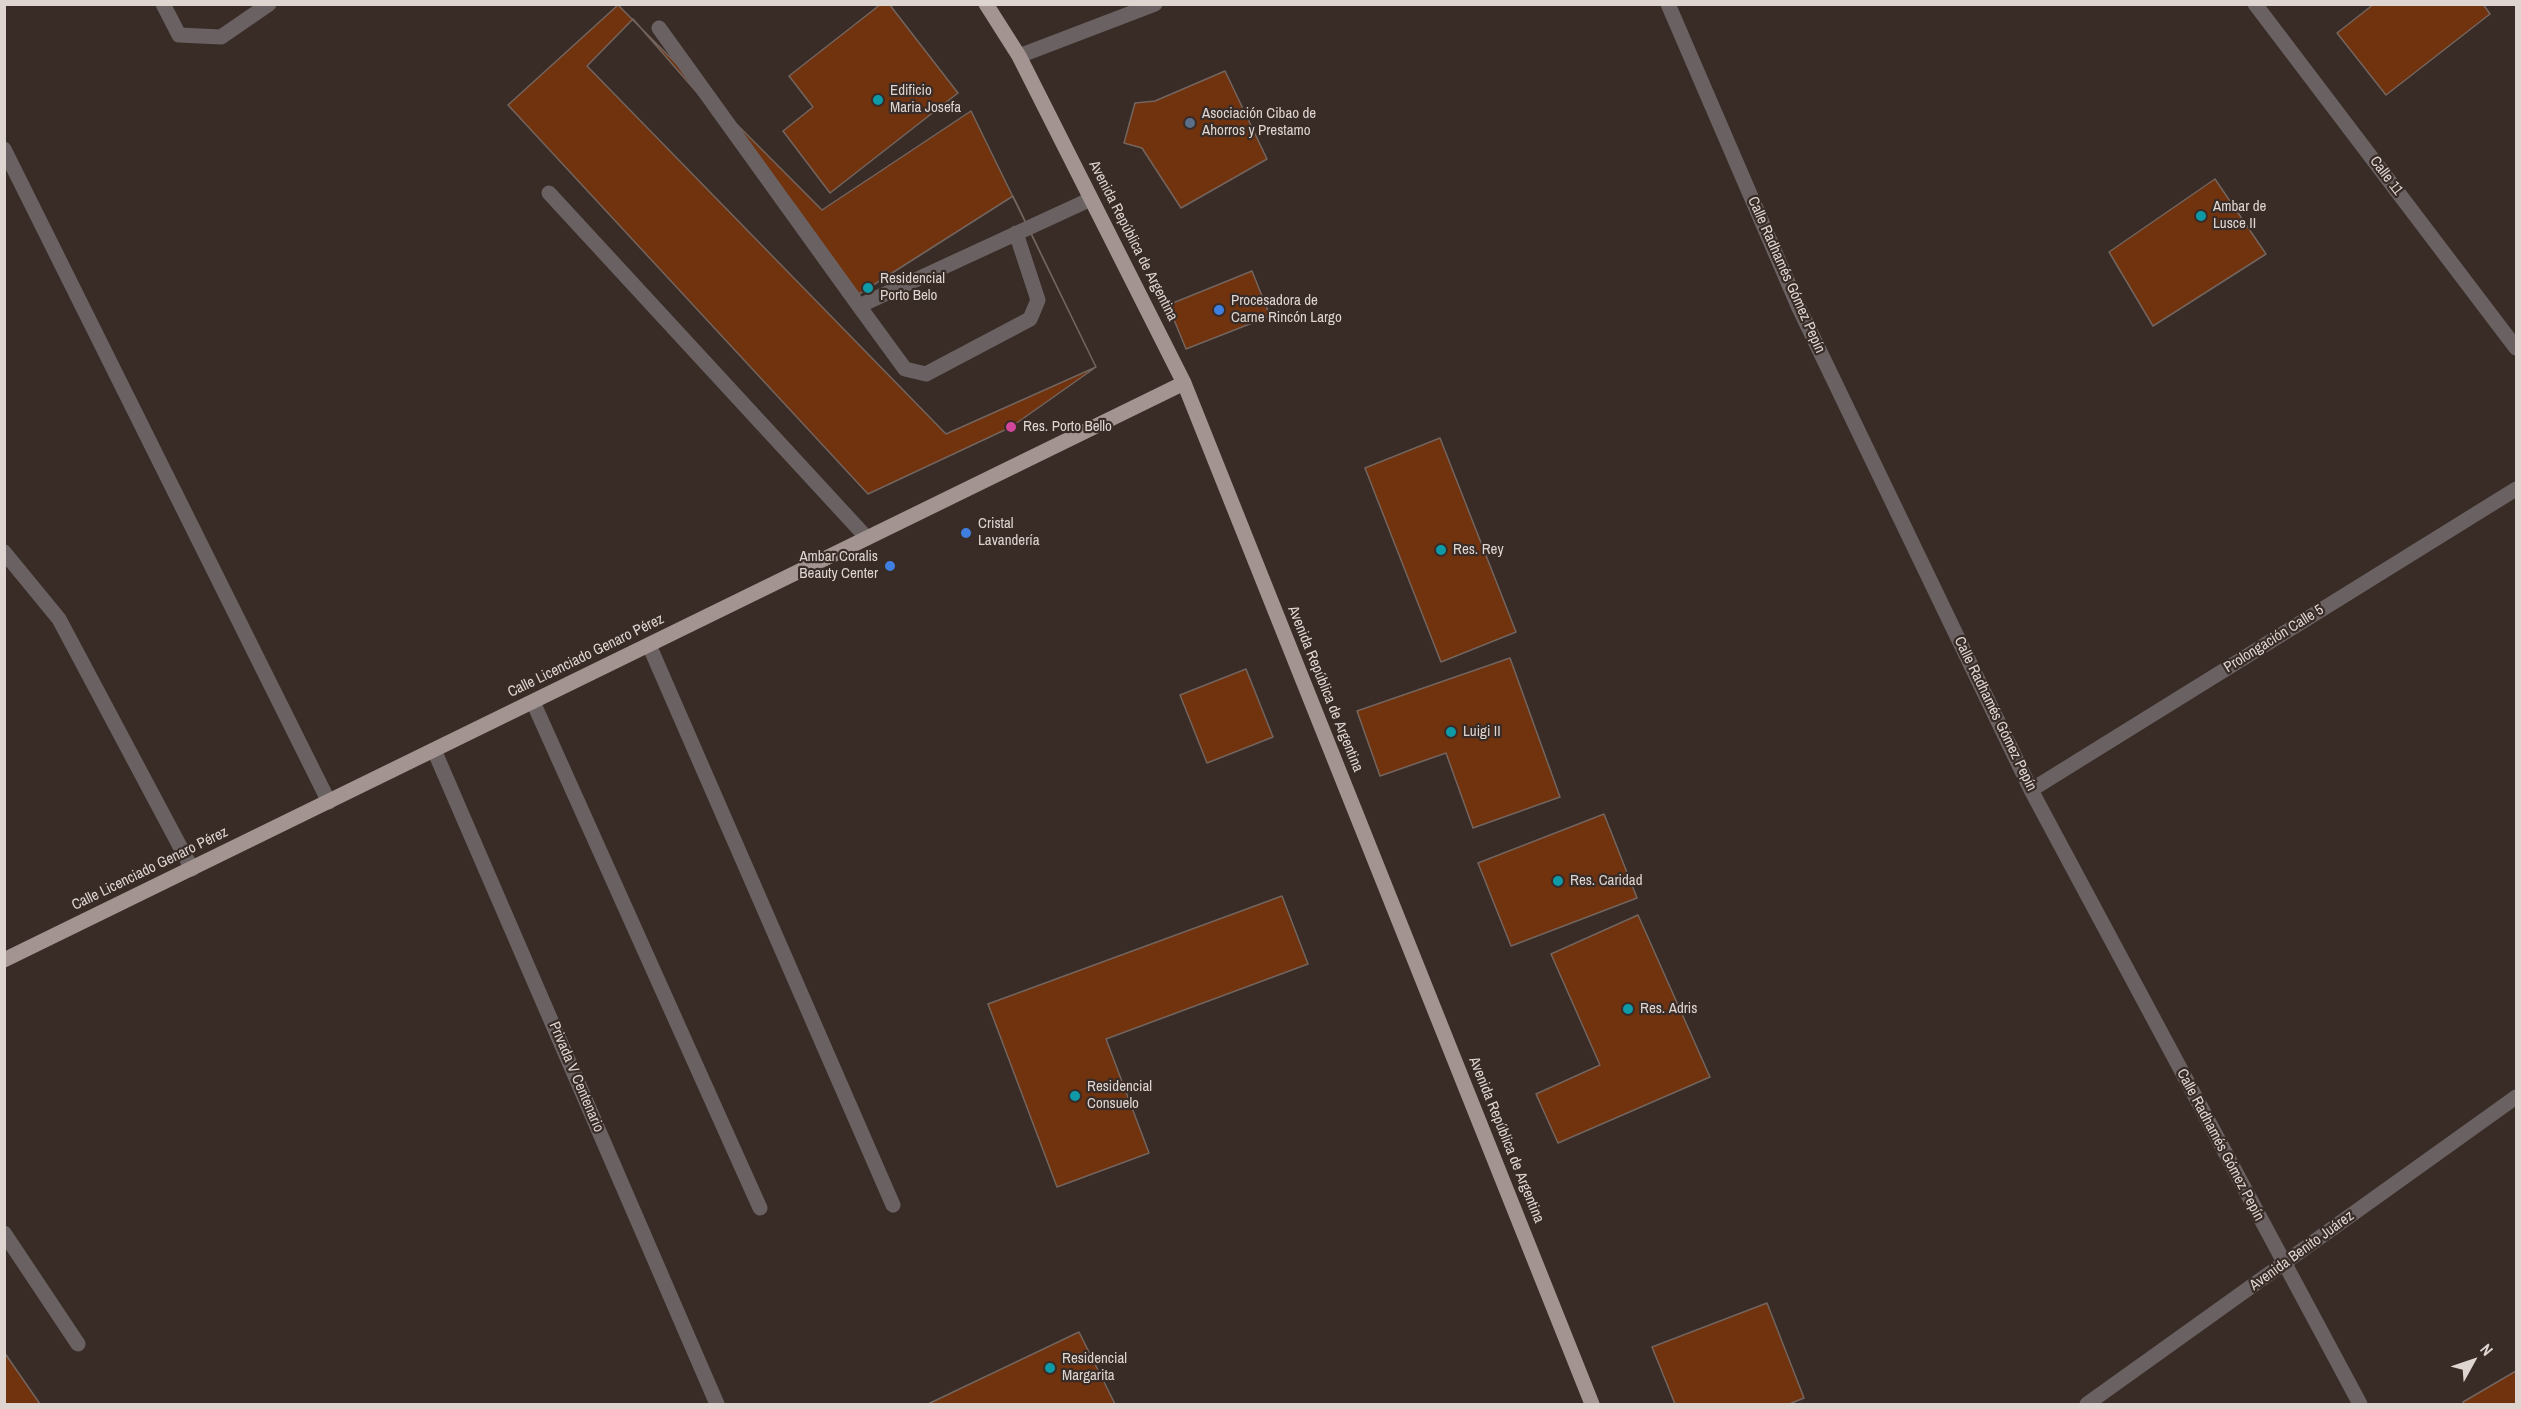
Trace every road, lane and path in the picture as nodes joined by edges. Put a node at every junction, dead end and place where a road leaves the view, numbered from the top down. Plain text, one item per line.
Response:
1 (163, 4) edge
2 (269, 4) edge
3 (986, 4) edge
4 (1155, 4) edge
5 (1668, 4) edge
6 (2255, 4) edge
7 (659, 28) dead end
8 (1019, 56) junction
9 (4, 149) edge
10 (549, 194) dead end
11 (1091, 199) junction
12 (1016, 233) junction
13 (859, 306) junction
14 (2517, 348) edge
15 (1184, 383) junction
16 (2517, 489) edge
17 (867, 538) junction
18 (4, 552) edge
19 (649, 645) junction
20 (533, 702) junction
21 (434, 750) junction
22 (2031, 790) junction
23 (329, 801) junction
24 (192, 869) junction
25 (4, 960) edge
26 (2517, 1097) edge
27 (893, 1204) dead end
28 (760, 1208) dead end
29 (4, 1233) edge
30 (2284, 1265) junction
31 (78, 1344) dead end
32 (717, 1404) edge
33 (1592, 1404) edge
34 (2087, 1404) edge
35 (2360, 1404) edge

1 - 2 street
3 - 8 main road, Avenida República de Argentina
4 - 8 street
5 - 22 street, Calle Radhamés Gómez Pepín
6 - 14 street, Calle 11
7 - 13 street
8 - 11 main road, Avenida República de Argentina
9 - 23 street
10 - 17 street
11 - 12 street
11 - 15 main road, Avenida República de Argentina
12 - 13 street
12 - 13 street
15 - 17 main road, Calle Licenciado Genaro Pérez
15 - 33 main road, Avenida República de Argentina
16 - 22 street, Prolongación Calle 5
17 - 19 main road, Calle Licenciado Genaro Pérez
18 - 24 street
19 - 20 main road, Calle Licenciado Genaro Pérez
19 - 27 street
20 - 21 main road, Calle Licenciado Genaro Pérez
20 - 28 street
21 - 23 main road, Calle Licenciado Genaro Pérez
21 - 32 street, Privada V Centenario
22 - 30 street, Calle Radhamés Gómez Pepín
23 - 24 main road, Calle Licenciado Genaro Pérez
24 - 25 main road, Calle Licenciado Genaro Pérez
26 - 30 street, Avenida Benito Juárez
29 - 31 street
30 - 34 street, Avenida Benito Juárez
30 - 35 street, Calle Radhamés Gómez Pepín

